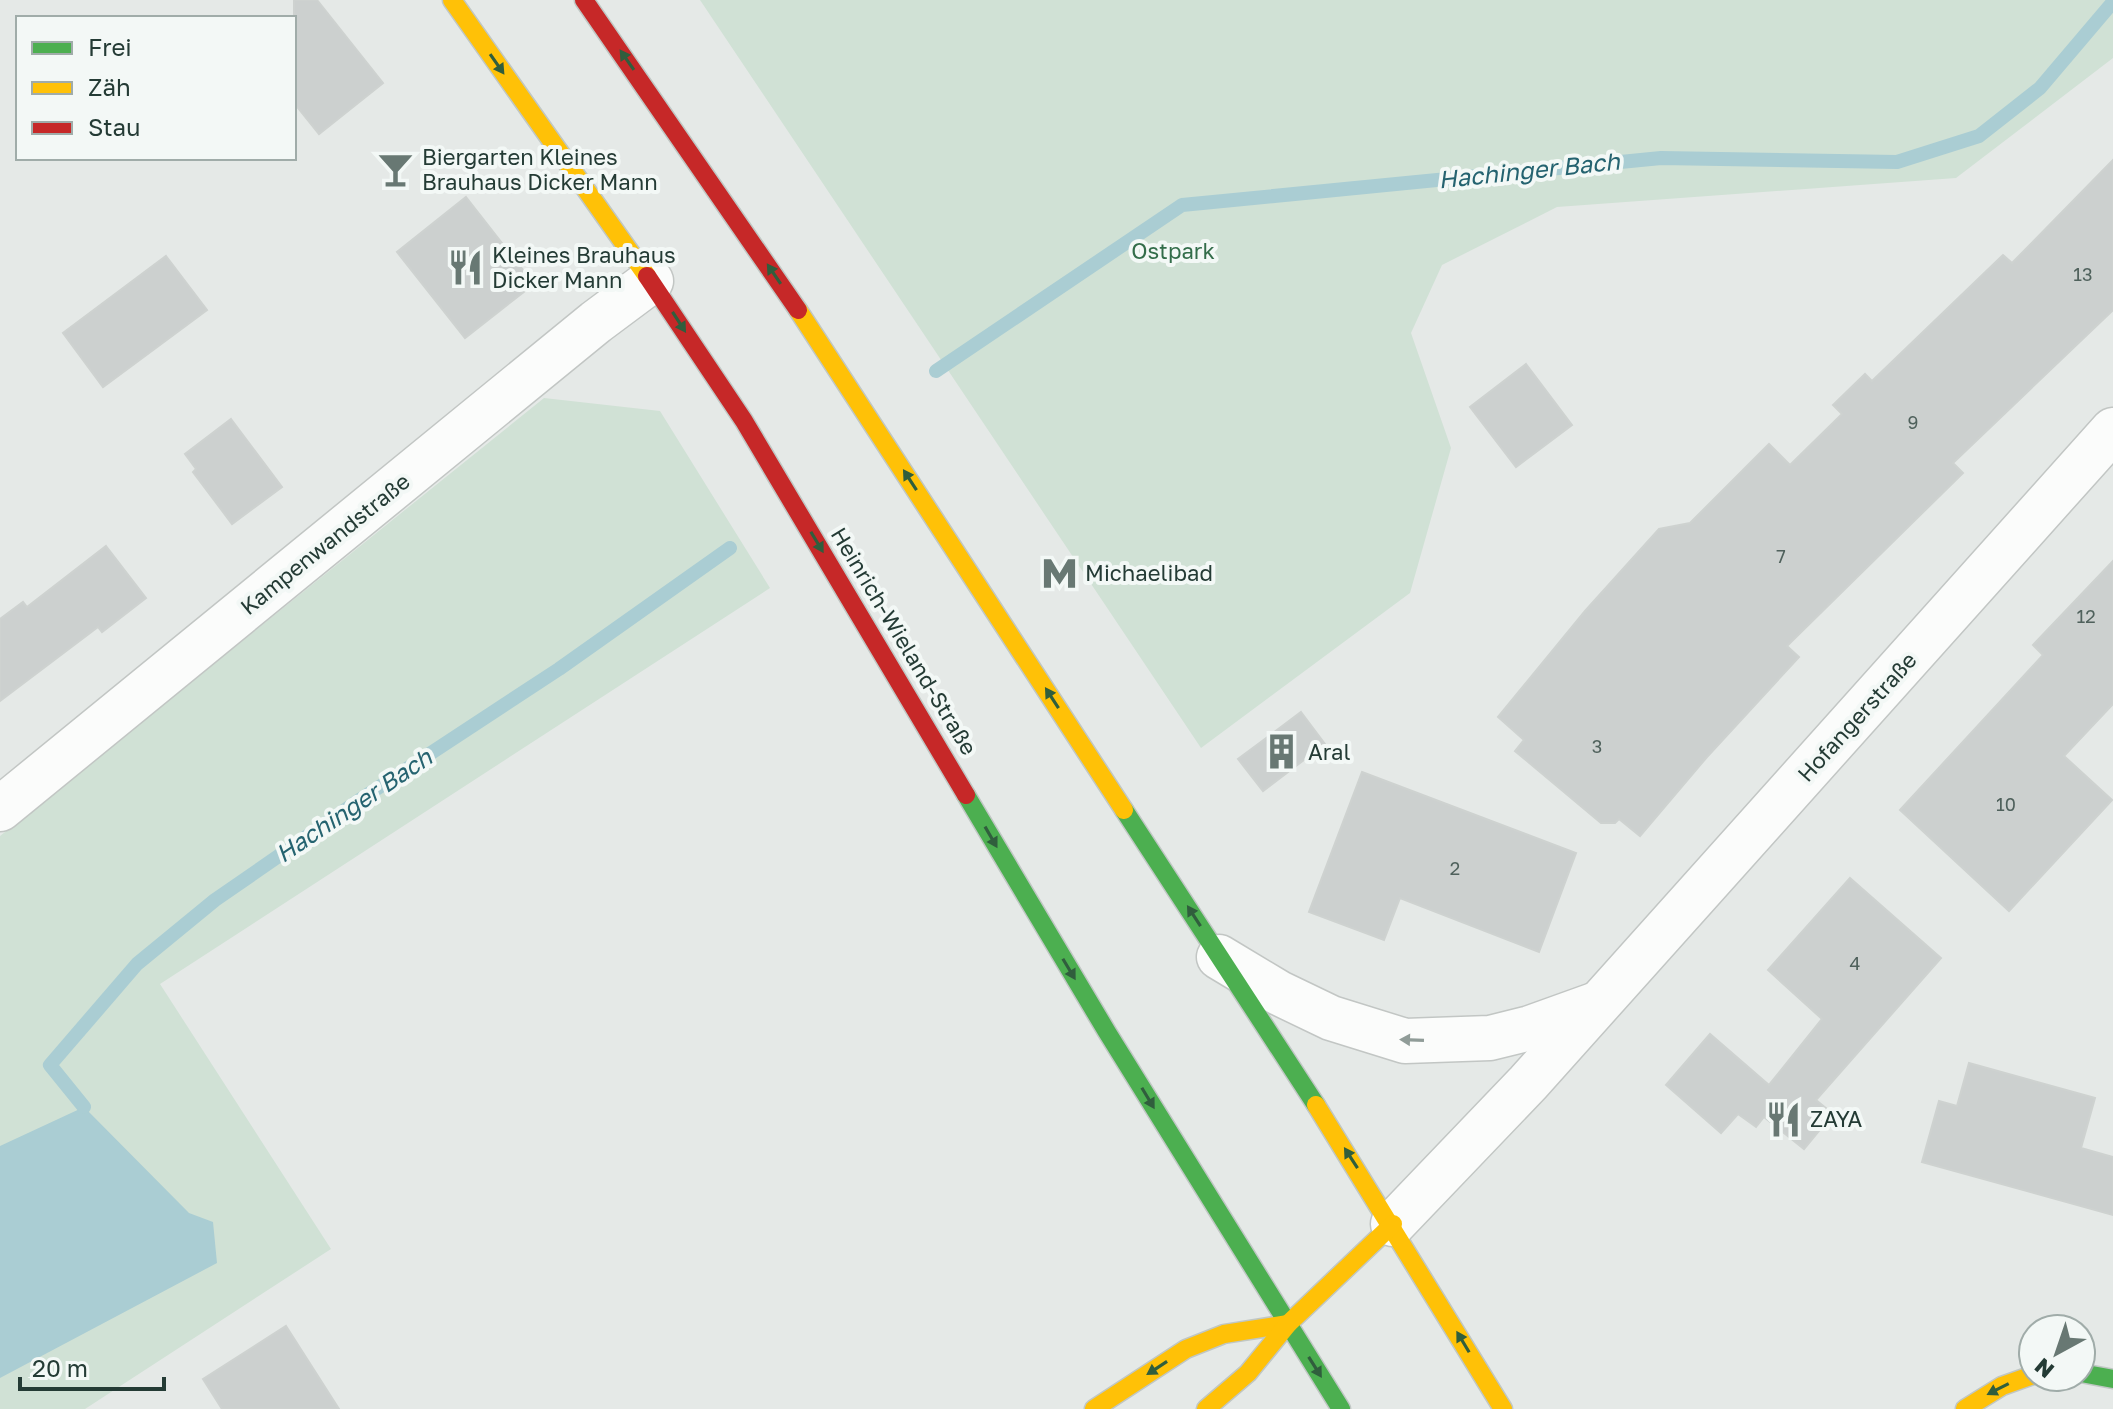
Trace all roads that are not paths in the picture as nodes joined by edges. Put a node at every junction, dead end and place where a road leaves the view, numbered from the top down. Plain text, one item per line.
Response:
1 (452, 0) edge
2 (584, 0) edge
3 (651, 281) junction
4 (2113, 430) edge
5 (0, 809) edge
6 (1219, 957) junction
7 (1601, 1002) junction
8 (1393, 1224) junction
9 (1288, 1324) junction
10 (2017, 1381) edge
11 (1094, 1409) edge
12 (1206, 1409) edge
13 (1341, 1409) edge
14 (1503, 1409) edge
15 (1965, 1409) edge

1 -> 3 main road, Heinrich-Wieland-Straße
6 -> 2 main road
3 - 5 street, Kampenwandstraße
3 -> 9 main road, Heinrich-Wieland-Straße
4 - 7 street, Hofangerstraße
7 -> 6 street, Hofangerstraße
8 -> 6 main road
7 - 8 street, Hofangerstraße
8 - 9 main road
14 -> 8 main road
9 -> 11 main road
9 - 12 main road
9 -> 13 main road, Heinrich-Wieland-Straße
10 -> 15 main road

